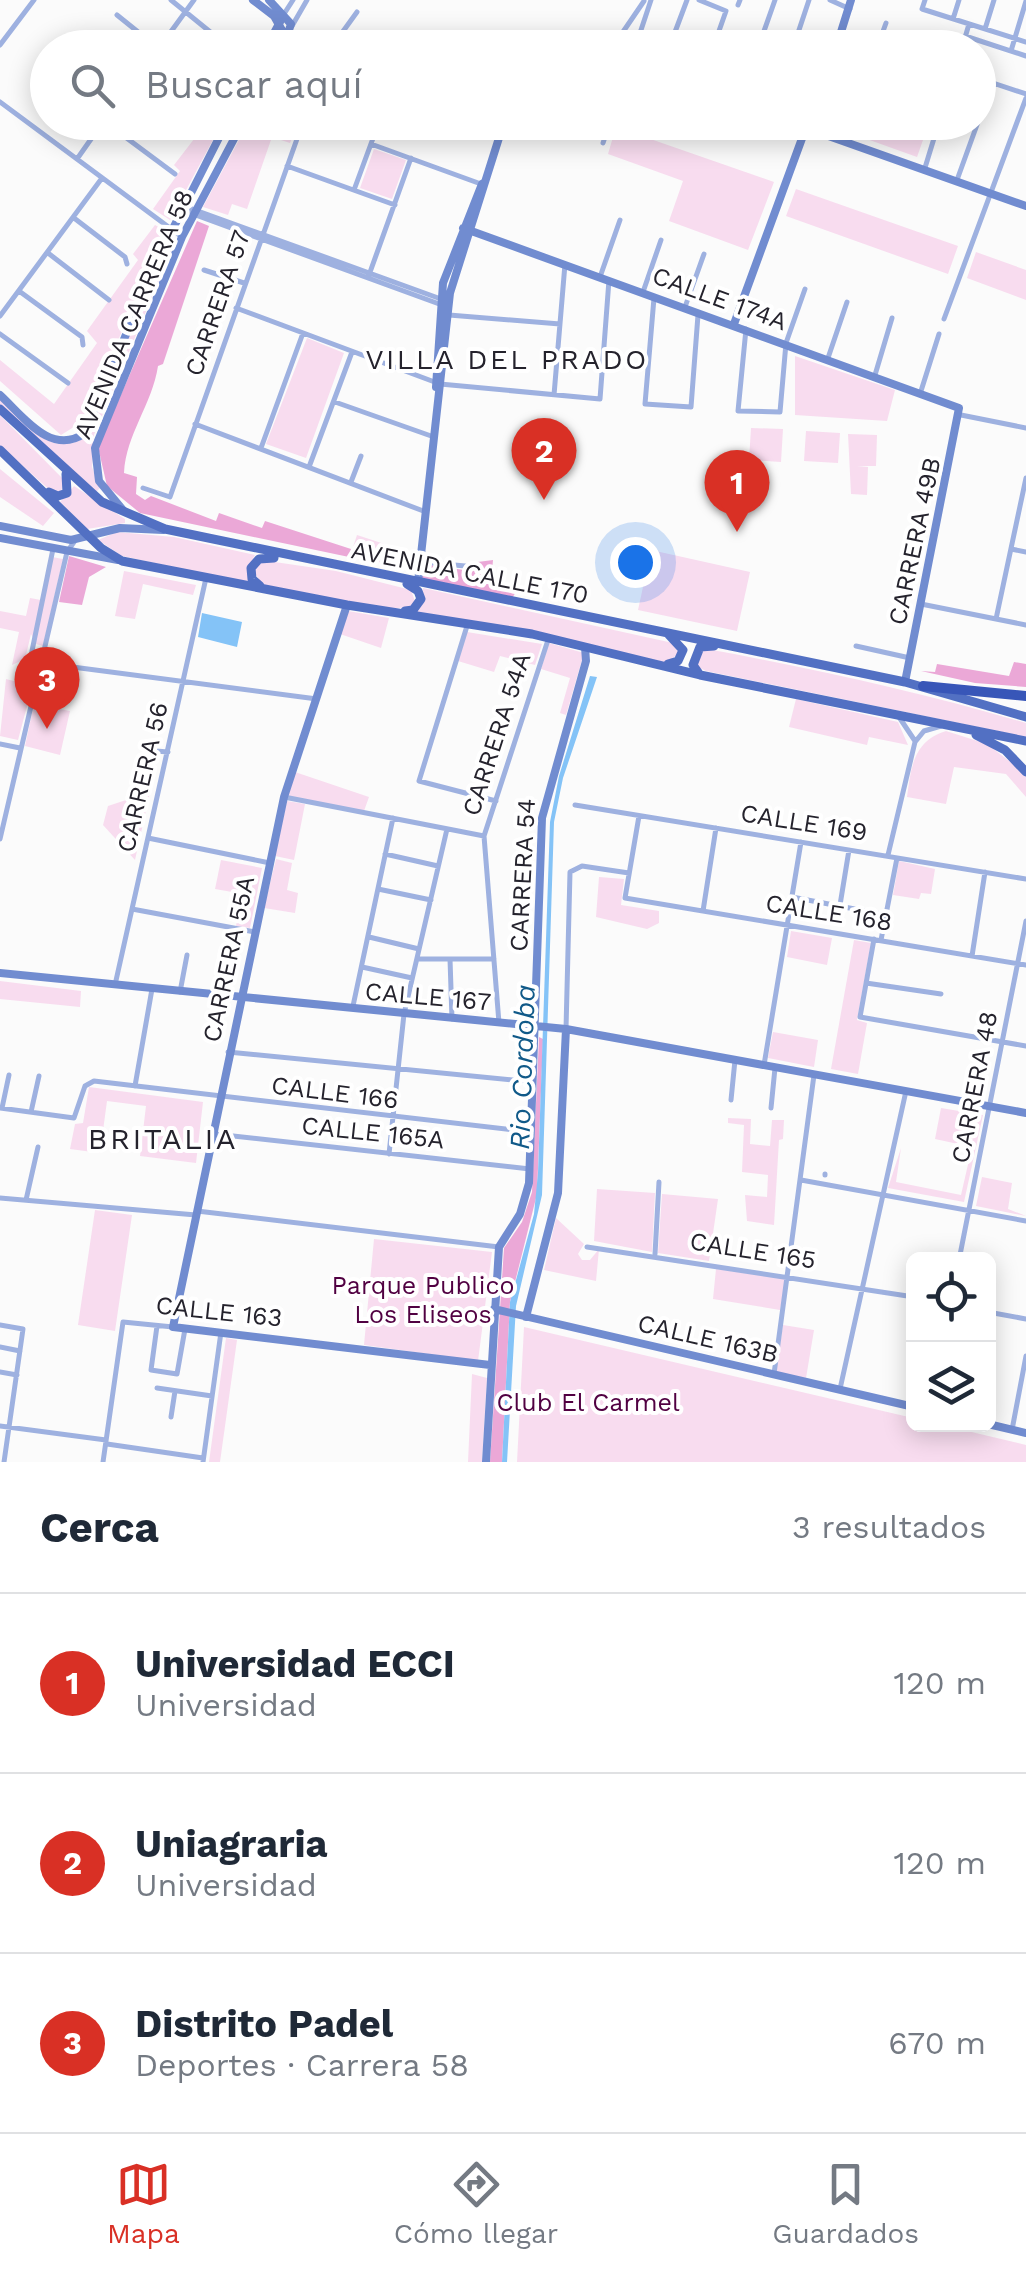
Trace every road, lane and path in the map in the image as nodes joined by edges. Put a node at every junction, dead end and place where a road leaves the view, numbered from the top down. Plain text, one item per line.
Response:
1 (34, 0) edge
2 (171, 0) edge
3 (194, 0) edge
4 (269, 0) edge
5 (293, 0) edge
6 (306, 0) edge
7 (687, 0) edge
8 (699, 0) edge
9 (774, 0) edge
10 (798, 0) edge
11 (830, 0) edge
12 (924, 0) edge
13 (958, 0) edge
14 (994, 0) edge
15 (255, 1) edge
16 (647, 1) edge
17 (1026, 1) edge
18 (808, 2) edge
19 (851, 4) edge
20 (185, 11) junction
21 (357, 12) dead end
22 (284, 14) junction
23 (117, 15) dead end
24 (953, 18) junction
25 (279, 23) junction
26 (886, 24) dead end
27 (969, 24) junction
28 (985, 29) junction
29 (136, 30) edge
30 (171, 30) edge
31 (208, 30) edge
32 (275, 30) edge
33 (283, 30) edge
34 (286, 30) edge
35 (291, 30) edge
36 (344, 30) edge
37 (625, 30) edge
38 (640, 30) edge
39 (676, 30) edge
40 (719, 30) edge
41 (764, 30) edge
42 (798, 30) edge
43 (842, 30) edge
44 (884, 30) edge
45 (967, 30) edge
46 (988, 30) edge
47 (996, 32) edge
48 (1014, 38) junction
49 (1026, 42) edge
50 (0, 45) edge
51 (996, 46) edge
52 (1011, 51) junction
53 (1026, 56) edge
54 (996, 84) edge
55 (1026, 96) edge
56 (0, 102) edge
57 (30, 124) edge
58 (52, 140) edge
59 (90, 140) edge
60 (129, 140) edge
61 (218, 140) edge
62 (233, 140) edge
63 (296, 140) edge
64 (372, 140) edge
65 (498, 140) edge
66 (603, 140) edge
67 (802, 140) edge
68 (838, 140) edge
69 (933, 140) edge
70 (972, 140) edge
71 (843, 142) joint
72 (371, 144) junction
73 (602, 144) dead end
74 (76, 158) junction
75 (411, 158) junction
76 (287, 166) junction
77 (924, 171) junction
78 (176, 174) dead end
79 (102, 178) junction
80 (956, 183) junction
81 (483, 185) junction
82 (354, 190) junction
83 (990, 195) junction
84 (1025, 203) edge
85 (394, 204) junction
86 (183, 208) junction
87 (194, 213) junction
88 (73, 217) junction
89 (620, 220) dead end
90 (172, 229) junction
91 (467, 230) junction
92 (182, 237) junction
93 (261, 237) junction
94 (661, 240) dead end
95 (47, 253) junction
96 (704, 254) dead end
97 (127, 264) dead end
98 (565, 264) junction
99 (204, 270) dead end
100 (368, 275) junction
101 (604, 278) junction
102 (245, 283) junction
103 (805, 289) dead end
104 (19, 291) junction
105 (643, 292) junction
106 (654, 296) junction
107 (109, 300) dead end
108 (847, 302) dead end
109 (445, 307) junction
110 (685, 307) junction
111 (236, 308) junction
112 (698, 312) junction
113 (0, 316) edge
114 (892, 318) dead end
115 (944, 319) dead end
116 (560, 324) junction
117 (734, 324) junction
118 (746, 329) junction
119 (302, 333) junction
120 (0, 334) edge
121 (939, 334) dead end
122 (786, 343) junction
123 (83, 345) dead end
124 (352, 352) junction
125 (828, 358) junction
126 (874, 374) junction
127 (68, 383) dead end
128 (438, 384) junction
129 (921, 391) junction
130 (554, 394) junction
131 (0, 395) edge
132 (335, 402) junction
133 (0, 409) edge
134 (961, 412) junction
135 (195, 424) junction
136 (1026, 428) edge
137 (434, 437) junction
138 (260, 448) junction
139 (3, 452) edge
140 (361, 456) dead end
141 (309, 466) junction
142 (62, 468) junction
143 (1026, 478) edge
144 (351, 482) junction
145 (143, 488) dead end
146 (1023, 503) edge
147 (427, 512) junction
148 (130, 516) junction
149 (0, 526) edge
150 (187, 534) junction
151 (83, 537) junction
152 (0, 538) edge
153 (53, 549) junction
154 (1011, 550) junction
155 (67, 552) junction
156 (1026, 552) edge
157 (122, 561) junction
158 (312, 561) junction
159 (422, 562) junction
160 (476, 567) dead end
161 (394, 577) junction
162 (206, 578) junction
163 (418, 582) junction
164 (268, 590) junction
165 (922, 604) junction
166 (346, 605) junction
167 (373, 609) junction
168 (996, 619) junction
169 (468, 623) junction
170 (1026, 625) edge
171 (663, 632) junction
172 (549, 637) junction
173 (33, 646) junction
174 (856, 646) dead end
175 (585, 647) junction
176 (747, 648) junction
177 (45, 649) junction
178 (910, 658) junction
179 (640, 661) junction
180 (42, 663) junction
181 (700, 675) junction
182 (26, 680) dead end
183 (185, 681) junction
184 (905, 682) junction
185 (923, 686) junction
186 (1026, 696) edge
187 (317, 699) junction
188 (896, 715) junction
189 (1026, 717) edge
190 (944, 725) junction
191 (960, 728) junction
192 (1026, 741) edge
193 (915, 742) junction
194 (0, 744) edge
195 (20, 748) junction
196 (156, 750) dead end
197 (168, 752) junction
198 (1026, 772) edge
199 (284, 797) junction
200 (496, 801) junction
201 (575, 805) dead end
202 (639, 816) junction
203 (393, 818) junction
204 (716, 828) junction
205 (447, 829) junction
206 (484, 836) junction
207 (148, 838) junction
208 (0, 839) edge
209 (802, 842) junction
210 (848, 850) junction
211 (385, 854) junction
212 (888, 856) junction
213 (897, 858) junction
214 (270, 863) junction
215 (438, 866) junction
216 (985, 872) junction
217 (630, 873) junction
218 (1026, 879) edge
219 (378, 888) junction
220 (792, 897) junction
221 (430, 900) junction
222 (840, 905) junction
223 (132, 909) junction
224 (703, 911) junction
225 (886, 915) junction
226 (1026, 921) edge
227 (788, 925) junction
228 (254, 932) junction
229 (368, 936) junction
230 (877, 940) junction
231 (419, 949) junction
232 (186, 956) dead end
233 (972, 956) junction
234 (494, 958) junction
235 (450, 959) junction
236 (417, 960) junction
237 (1022, 964) edge
238 (362, 968) junction
239 (0, 974) edge
240 (412, 978) junction
241 (866, 983) junction
242 (115, 985) junction
243 (152, 989) junction
244 (180, 992) junction
245 (941, 994) dead end
246 (240, 998) junction
247 (352, 1009) junction
248 (404, 1014) junction
249 (452, 1019) junction
250 (498, 1023) junction
251 (539, 1027) junction
252 (563, 1029) junction
253 (1004, 1042) junction
254 (1026, 1046) edge
255 (228, 1052) junction
256 (735, 1060) junction
257 (764, 1065) junction
258 (397, 1068) junction
259 (776, 1068) junction
260 (9, 1074) dead end
261 (814, 1075) junction
262 (39, 1076) dead end
263 (533, 1082) junction
264 (135, 1086) junction
265 (906, 1091) junction
266 (219, 1098) junction
267 (731, 1100) dead end
268 (992, 1106) junction
269 (1, 1108) edge
270 (771, 1108) dead end
271 (31, 1112) junction
272 (1026, 1112) edge
273 (392, 1119) junction
274 (531, 1132) junction
275 (212, 1133) junction
276 (38, 1147) dead end
277 (388, 1154) junction
278 (530, 1169) junction
279 (801, 1180) junction
280 (660, 1182) dead end
281 (883, 1195) junction
282 (0, 1198) edge
283 (26, 1200) junction
284 (969, 1211) junction
285 (196, 1213) junction
286 (1026, 1220) edge
287 (499, 1246) junction
288 (587, 1247) dead end
289 (961, 1252) edge
290 (655, 1255) junction
291 (789, 1276) junction
292 (862, 1288) junction
293 (906, 1296) edge
294 (498, 1310) junction
295 (996, 1313) edge
296 (523, 1316) junction
297 (1026, 1319) edge
298 (0, 1325) edge
299 (157, 1326) junction
300 (173, 1327) junction
301 (185, 1328) junction
302 (221, 1332) junction
303 (0, 1347) edge
304 (20, 1351) junction
305 (1026, 1356) edge
306 (490, 1365) junction
307 (0, 1372) edge
308 (774, 1374) junction
309 (17, 1375) junction
310 (157, 1388) dead end
311 (840, 1390) junction
312 (175, 1391) junction
313 (212, 1396) junction
314 (906, 1404) edge
315 (171, 1417) dead end
316 (0, 1426) edge
317 (996, 1426) edge
318 (9, 1427) junction
319 (1012, 1430) junction
320 (1026, 1433) edge
321 (106, 1442) junction
322 (203, 1460) edge
323 (4, 1462) edge
324 (103, 1462) edge
325 (486, 1462) edge

1 - 50 street
2 - 20 street
3 - 20 street
4 - 22 street
5 - 22 street
6 - 35 street
7 - 39 street
8 - 40 street
9 - 41 street
10 - 18 street
11 - 19 street
12 - 24 street
13 - 24 street
14 - 28 street
15 - 25 street
16 - 37 street
16 - 38 street
17 - 48 street
18 - 42 street
19 - 43 street
20 - 30 street
20 - 31 street
21 - 36 street
22 - 25 street
22 - 34 street
23 - 29 street
24 - 27 street
25 - 32 street
25 - 33 street
26 - 44 street
27 - 28 street
27 - 45 street
28 - 46 street
47 - 48 street
48 - 49 street
48 - 52 street
51 - 52 street
52 - 53 street
54 - 55 street
55 - 83 street
56 - 57 street
58 - 74 street
59 - 74 street
60 - 78 street
61 - 86 street, AVENIDA CARRERA 58
62 - 87 street, AVENIDA CARRERA 58
63 - 76 street, CARRERA 57
64 - 72 street
65 - 81 street
66 - 73 street
67 - 117 street
68 - 71 street
69 - 77 street
70 - 80 street
71 - 77 street
72 - 75 street
72 - 82 street
74 - 79 street
75 - 81 street
75 - 85 street
76 - 82 street
76 - 93 street, CARRERA 57
77 - 80 street
79 - 88 street
79 - 90 street
80 - 83 street
81 - 91 street
82 - 85 street
83 - 84 street
83 - 115 street
85 - 100 street
86 - 87 street
86 - 90 street, AVENIDA CARRERA 58
87 - 92 street, AVENIDA CARRERA 58
87 - 93 street
88 - 95 street
88 - 97 street
89 - 101 street
90 - 92 street
90 - 131 street, AVENIDA CARRERA 58
91 - 98 street, CALLE 174A
91 - 109 street
92 - 148 street, AVENIDA CARRERA 58
93 - 100 street
93 - 102 street, CARRERA 57
94 - 105 street
95 - 104 street
95 - 107 street
96 - 110 street
98 - 101 street, CALLE 174A
98 - 116 street
99 - 102 street
100 - 109 street
101 - 105 street, CALLE 174A
101 - 130 street
102 - 111 street, CARRERA 57
103 - 122 street
104 - 113 street
104 - 123 street
105 - 106 street, CALLE 174A
106 - 110 street, CALLE 174A
106 - 112 street
108 - 125 street
109 - 116 street
109 - 128 street
110 - 112 street, CALLE 174A
111 - 119 street
111 - 135 street, CARRERA 57
112 - 117 street, CALLE 174A
114 - 126 street
116 - 130 street
117 - 118 street, CALLE 174A
118 - 122 street, CALLE 174A
118 - 122 street
119 - 124 street
119 - 138 street
120 - 127 street
121 - 129 street
122 - 125 street, CALLE 174A
124 - 128 street
124 - 132 street
125 - 126 street, CALLE 174A
126 - 129 street, CALLE 174A
128 - 130 street
128 - 137 street
129 - 134 street, CALLE 174A
132 - 137 street
132 - 141 street
133 - 142 main road, AVENIDA CALLE 170
134 - 136 street, CALLE 174A
134 - 165 street, CARRERA 49B
135 - 138 street
135 - 145 street, CARRERA 57
137 - 147 street
138 - 141 street
139 - 142 main road
139 - 151 main road, AVENIDA CALLE 170
140 - 144 street
141 - 144 street
142 - 148 main road, AVENIDA CALLE 170
143 - 146 street
144 - 147 street
146 - 154 street
147 - 159 street
148 - 150 main road, AVENIDA CALLE 170
149 - 151 street
150 - 151 street
150 - 158 main road, AVENIDA CALLE 170
151 - 155 street
151 - 157 main road, AVENIDA CALLE 170
152 - 153 street
153 - 155 street
153 - 173 street
154 - 156 street
154 - 168 street
155 - 157 street
155 - 177 street
157 - 162 main road, AVENIDA CALLE 170
158 - 161 main road, AVENIDA CALLE 170
158 - 164 main road
159 - 160 street
159 - 163 street
161 - 163 main road, AVENIDA CALLE 170
161 - 167 main road
162 - 164 main road, AVENIDA CALLE 170
162 - 183 street, CARRERA 56
163 - 171 main road, AVENIDA CALLE 170
164 - 166 main road, AVENIDA CALLE 170
165 - 168 street
165 - 178 street, CARRERA 49B
166 - 167 main road, AVENIDA CALLE 170
166 - 187 street, CARRERA 55A
167 - 169 main road, AVENIDA CALLE 170
168 - 170 street
169 - 172 main road, AVENIDA CALLE 170
169 - 200 street
171 - 176 main road, AVENIDA CALLE 170
171 - 179 main road
172 - 175 main road, AVENIDA CALLE 170
172 - 200 street, CARRERA 54A
173 - 177 street
173 - 182 street
174 - 178 street
175 - 179 main road, AVENIDA CALLE 170
175 - 251 street, CARRERA 54
176 - 181 main road
176 - 184 main road, AVENIDA CALLE 170
177 - 180 street
178 - 184 street, CARRERA 49B
179 - 181 main road, AVENIDA CALLE 170
180 - 183 street
180 - 195 street
181 - 188 main road, AVENIDA CALLE 170
183 - 187 street
183 - 197 street, CARRERA 56
184 - 185 main road, AVENIDA CALLE 170
185 - 186 highway
185 - 189 main road, AVENIDA CALLE 170
187 - 199 street, CARRERA 55A
188 - 190 main road, AVENIDA CALLE 170
188 - 193 street
190 - 191 main road, AVENIDA CALLE 170
190 - 193 street
191 - 192 main road, AVENIDA CALLE 170
191 - 198 main road
193 - 212 street
194 - 195 street
195 - 208 street
196 - 197 street
197 - 207 street, CARRERA 56
199 - 203 street
199 - 214 street, CARRERA 55A
200 - 206 street, CARRERA 54A
201 - 202 street, CALLE 169
202 - 204 street, CALLE 169
202 - 217 street
203 - 205 street
203 - 211 street
204 - 209 street, CALLE 169
204 - 224 street
205 - 206 street
205 - 215 street
206 - 234 street, CARRERA 54A
207 - 214 street
207 - 223 street, CARRERA 56
209 - 210 street, CALLE 169
209 - 220 street
210 - 212 street, CALLE 169
210 - 222 street
211 - 215 street
211 - 219 street
212 - 213 street, CALLE 169
213 - 216 street, CALLE 169
213 - 225 street
214 - 228 street, CARRERA 55A
215 - 221 street
216 - 218 street, CALLE 169
216 - 233 street
217 - 224 street, CALLE 168
217 - 252 street, CARRERA 54
219 - 221 street
219 - 229 street
220 - 222 street
220 - 227 street
221 - 231 street
222 - 225 street
223 - 228 street
223 - 242 street, CARRERA 56
224 - 227 street, CALLE 168
225 - 230 street
226 - 237 street, CARRERA 48
227 - 230 street, CALLE 168
227 - 257 street
228 - 246 street, CARRERA 55A
229 - 231 street
229 - 238 street
230 - 233 street, CALLE 168
230 - 241 street
231 - 236 street
232 - 244 street
233 - 237 street, CALLE 168
234 - 235 street
234 - 250 street, CARRERA 54A
235 - 236 street
235 - 249 street
236 - 240 street
237 - 253 street, CARRERA 48
238 - 240 street
238 - 247 street
239 - 242 street, CALLE 167
240 - 248 street
241 - 245 street
241 - 253 street
242 - 243 street, CALLE 167
243 - 244 street, CALLE 167
243 - 264 street
244 - 246 street, CALLE 167
246 - 247 street, CALLE 167
246 - 255 street, CARRERA 55A
247 - 248 street, CALLE 167
248 - 249 street, CALLE 167
248 - 258 street
249 - 250 street, CALLE 167
250 - 251 street, CALLE 167
251 - 252 street, CALLE 167
251 - 263 street, CARRERA 54
252 - 256 street, CALLE 167
252 - 296 street, CARRERA 54
253 - 254 street
253 - 268 street, CARRERA 48
255 - 258 street
255 - 266 street, CARRERA 55A
256 - 257 street, CALLE 167
256 - 267 street
257 - 259 street, CALLE 167
258 - 263 street
258 - 273 street
259 - 261 street, CALLE 167
259 - 270 street
260 - 269 street
261 - 265 street, CALLE 167
261 - 279 street
262 - 271 street
263 - 274 street, CARRERA 54
264 - 266 street, CALLE 166
264 - 271 street, CALLE 166
265 - 268 street, CALLE 167
265 - 281 street
266 - 273 street, CALLE 166
266 - 275 street, CARRERA 55A
268 - 272 street, CALLE 167
268 - 284 street, CARRERA 48
269 - 271 street
273 - 274 street, CALLE 166
273 - 277 street
274 - 278 street, CARRERA 54
275 - 277 street, CALLE 165A
275 - 285 street, CARRERA 55A
276 - 283 street
277 - 278 street, CALLE 165A
278 - 287 street, CARRERA 54
279 - 281 street
279 - 291 street
280 - 290 street
281 - 284 street
281 - 292 street
282 - 283 street
283 - 285 street
284 - 286 street
284 - 289 street, CARRERA 48
285 - 287 street
285 - 300 street, CARRERA 55A
287 - 294 street, CARRERA 54
288 - 290 street, CALLE 165
290 - 291 street, CALLE 165
291 - 292 street, CALLE 165
291 - 308 street
292 - 293 street, CALLE 165
292 - 311 street
294 - 296 street, CALLE 163B
294 - 306 street, CARRERA 54
295 - 297 street
296 - 308 street, CALLE 163B
298 - 304 street
299 - 300 street, CALLE 163
299 - 301 street
299 - 321 street, CALLE 163
300 - 301 street, CALLE 163
301 - 302 street, CALLE 163
302 - 306 street, CALLE 163
302 - 313 street
303 - 304 street
304 - 309 street
305 - 319 street
306 - 325 street, CARRERA 54
307 - 309 street
308 - 311 street, CALLE 163B
309 - 318 street
310 - 312 street
311 - 314 street, CALLE 163B
312 - 313 street
312 - 315 street
313 - 322 street
316 - 318 street
317 - 319 street
318 - 321 street
318 - 323 street
319 - 320 street
321 - 322 street
321 - 324 street

